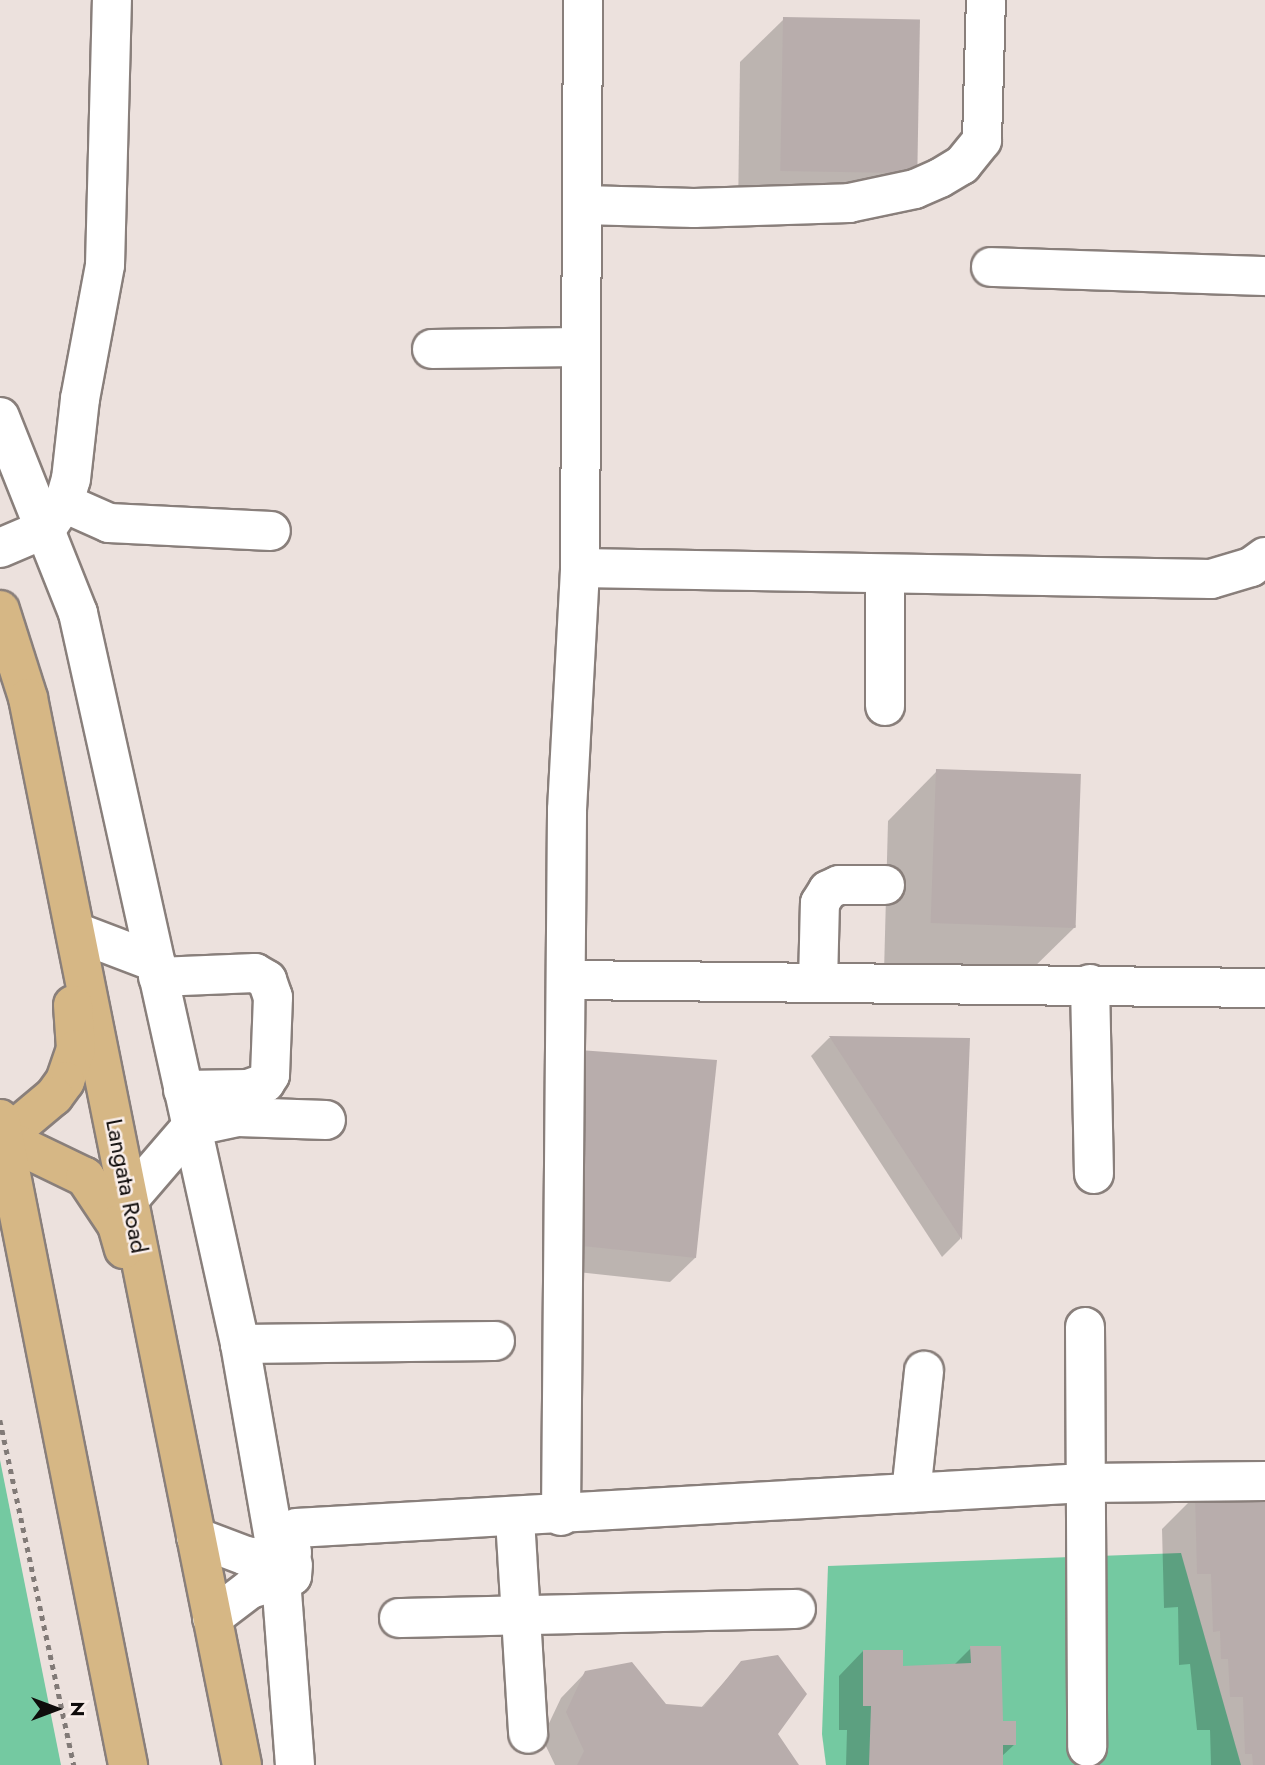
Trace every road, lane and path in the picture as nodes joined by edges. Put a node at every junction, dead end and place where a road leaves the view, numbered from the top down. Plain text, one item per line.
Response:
1 (112, 0) edge
2 (583, 0) edge
3 (986, 0) edge
4 (583, 205) junction
5 (991, 267) dead end
6 (1265, 276) edge
7 (578, 347) junction
8 (432, 349) dead end
9 (0, 417) edge
10 (56, 515) junction
11 (271, 531) dead end
12 (0, 548) edge
13 (1265, 557) edge
14 (580, 568) junction
15 (884, 574) junction
16 (0, 610) edge
17 (28, 698) junction
18 (884, 706) dead end
19 (885, 885) dead end
20 (76, 932) junction
21 (157, 970) junction
22 (569, 980) junction
23 (818, 983) junction
24 (1090, 984) junction
25 (1265, 988) edge
26 (183, 1090) junction
27 (326, 1120) dead end
28 (191, 1127) junction
29 (1, 1132) edge
30 (1094, 1174) dead end
31 (130, 1198) junction
32 (1086, 1327) dead end
33 (495, 1341) dead end
34 (240, 1344) junction
35 (924, 1371) dead end
36 (171, 1411) junction
37 (0, 1420) edge
38 (1265, 1481) edge
39 (1085, 1483) junction
40 (911, 1493) junction
41 (561, 1516) junction
42 (515, 1519) junction
43 (196, 1537) junction
44 (280, 1570) junction
45 (796, 1609) dead end
46 (520, 1614) junction
47 (212, 1618) junction
48 (399, 1618) dead end
49 (528, 1734) dead end
50 (1087, 1747) dead end
51 (74, 1765) edge
52 (128, 1765) edge
53 (242, 1765) edge
54 (295, 1765) edge

1 - 10 street
2 - 4 street
3 - 4 street
4 - 7 street
5 - 6 street
7 - 8 street
7 - 14 street
9 - 10 street
10 - 11 street
10 - 12 street
10 - 21 street
13 - 15 street
14 - 15 street
14 - 22 street
15 - 18 street
16 - 17 main road, Langata Road
17 - 20 main road, Langata Road
17 - 29 main road
19 - 23 street
20 - 21 street
20 - 31 main road, Langata Road
21 - 26 street
21 - 26 street
22 - 23 street
22 - 41 street
23 - 24 street
24 - 25 street
24 - 30 street
26 - 28 street
27 - 28 street
28 - 31 street
28 - 34 street
29 - 36 main road
29 - 52 main road
31 - 36 main road, Langata Road
32 - 39 street
33 - 34 street
34 - 44 street
35 - 40 street
36 - 43 main road, Langata Road
37 - 51 path
38 - 39 street
39 - 40 street
39 - 50 street
40 - 41 street
41 - 42 street
42 - 44 street
42 - 46 street
43 - 44 street
43 - 47 main road, Langata Road
44 - 47 street
44 - 54 street
45 - 46 street
46 - 48 street
46 - 49 street
47 - 53 main road, Langata Road

